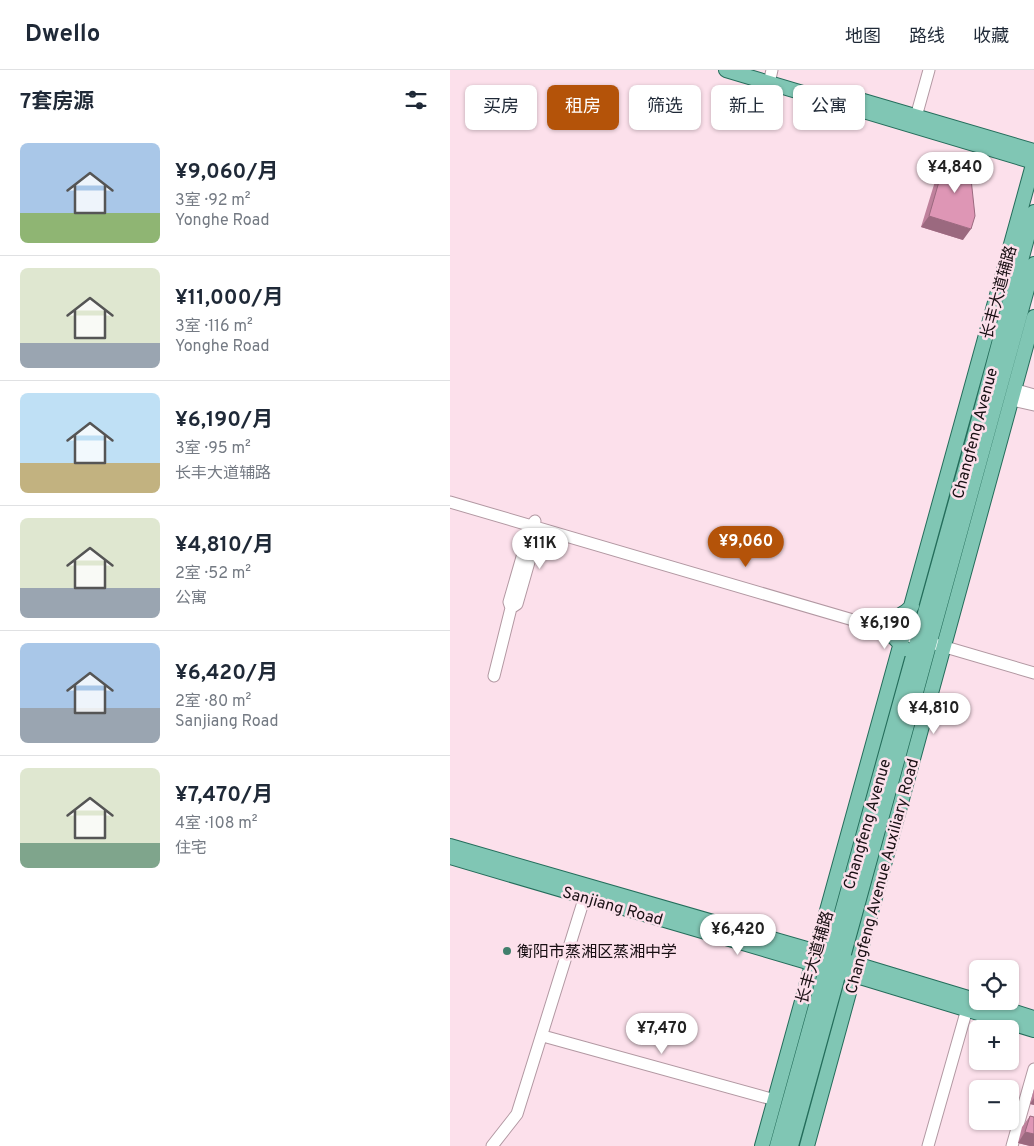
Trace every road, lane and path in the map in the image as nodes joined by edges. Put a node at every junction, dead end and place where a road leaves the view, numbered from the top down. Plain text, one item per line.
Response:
1 (726, 70) edge
2 (757, 70) edge
3 (929, 70) edge
4 (771, 76) edge
5 (914, 121) junction
6 (1034, 139) edge
7 (1013, 150) junction
8 (1034, 150) edge
9 (1034, 162) edge
10 (1031, 184) edge
11 (1034, 212) edge
12 (1034, 264) edge
13 (1034, 317) edge
14 (999, 392) junction
15 (1034, 395) edge
16 (1034, 405) edge
17 (946, 481) junction
18 (960, 485) junction
19 (450, 495) edge
20 (450, 502) edge
21 (535, 525) junction
22 (912, 606) junction
23 (885, 626) junction
24 (915, 637) junction
25 (945, 643) junction
26 (1034, 666) edge
27 (1034, 673) edge
28 (494, 676) dead end
29 (450, 846) edge
30 (450, 857) edge
31 (585, 896) junction
32 (827, 961) junction
33 (855, 970) junction
34 (969, 1003) edge
35 (972, 1010) edge
36 (988, 1010) edge
37 (1000, 1010) edge
38 (1034, 1018) edge
39 (1034, 1030) edge
40 (543, 1036) junction
41 (1034, 1069) edge
42 (775, 1100) junction
43 (492, 1146) edge
44 (762, 1146) edge
45 (776, 1146) edge
46 (791, 1146) edge
47 (807, 1146) edge
48 (928, 1146) edge
49 (1012, 1146) edge

1 - 4 main road
2 - 4 main road
3 - 5 street
4 - 5 main road
5 - 7 main road
6 - 7 main road
7 - 8 main road
7 - 9 main road
7 - 10 main road
9 - 10 main road, 长丰大道辅路
10 - 17 main road, 长丰大道辅路
11 - 14 main road, Changfeng Avenue
12 - 14 main road, Changfeng Avenue
13 - 14 main road, Changfeng Avenue Auxiliary Road
14 - 15 street
14 - 16 street
14 - 18 main road, Changfeng Avenue
14 - 24 main road, Changfeng Avenue
14 - 25 main road, Changfeng Avenue Auxiliary Road
17 - 18 main road
17 - 22 main road, 长丰大道辅路
18 - 24 main road, Changfeng Avenue
19 - 21 street
20 - 21 street
21 - 23 street
21 - 28 street
22 - 23 main road
22 - 24 main road, 长丰大道辅路
23 - 24 main road
24 - 25 street
24 - 32 main road, Changfeng Avenue
24 - 32 main road, 长丰大道辅路
24 - 32 main road, Changfeng Avenue
25 - 26 street
25 - 27 street
25 - 33 main road, Changfeng Avenue Auxiliary Road
29 - 32 main road, Sanjiang Road
30 - 31 main road, Sanjiang Road
31 - 32 main road, Sanjiang Road
31 - 40 street
32 - 33 main road, Sanjiang Road
32 - 42 main road, 长丰大道辅路
32 - 45 main road, Changfeng Avenue
32 - 46 main road, Changfeng Avenue
33 - 34 main road, Sanjiang Road
33 - 47 main road, Changfeng Avenue Auxiliary Road
35 - 48 street
36 - 39 main road, Sanjiang Road
37 - 38 main road, Sanjiang Road
40 - 42 street
40 - 43 street
41 - 49 street
42 - 44 main road, 长丰大道辅路

